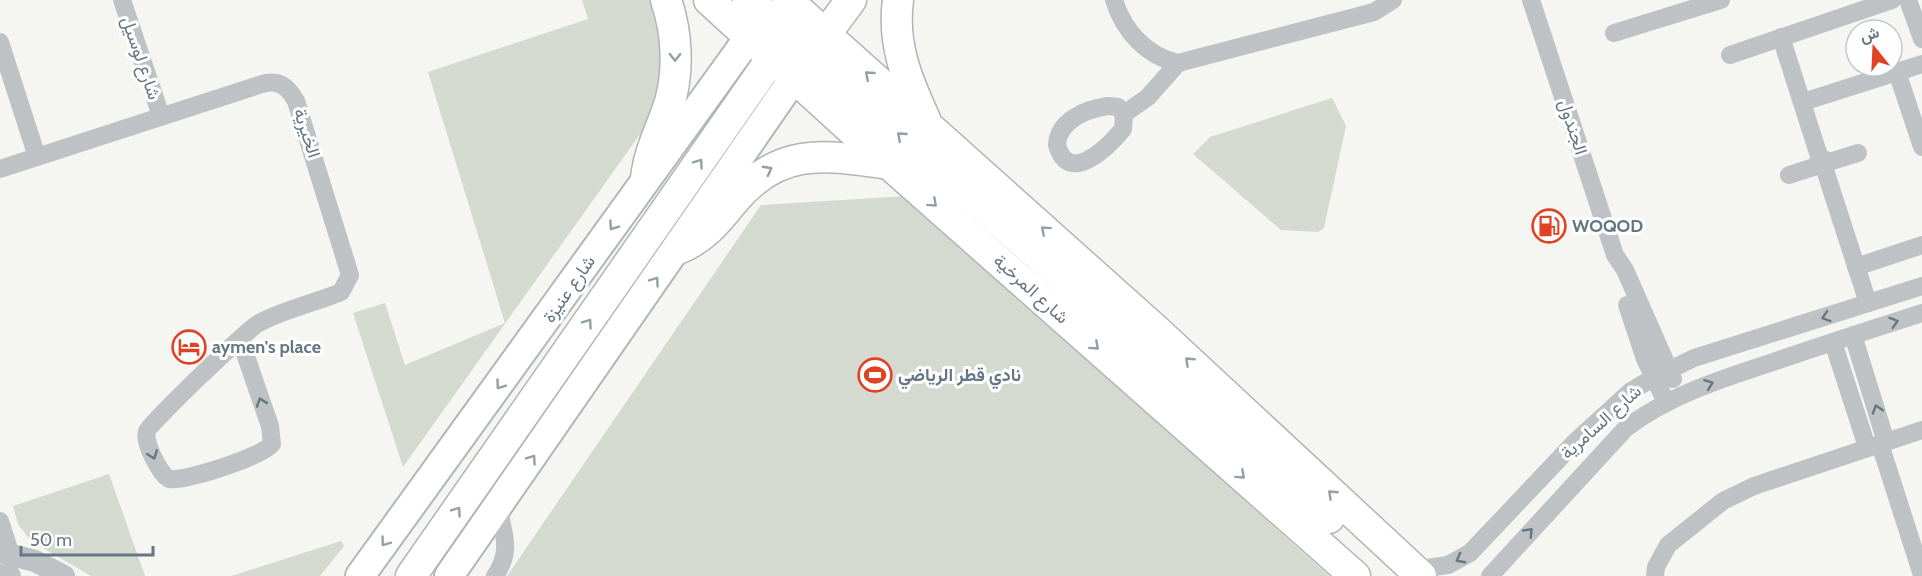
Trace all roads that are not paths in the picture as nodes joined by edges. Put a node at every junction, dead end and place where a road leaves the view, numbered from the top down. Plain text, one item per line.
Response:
1 (122, 0) edge
2 (666, 0) edge
3 (709, 0) edge
4 (852, 0) edge
5 (898, 0) edge
6 (1114, 0) edge
7 (1393, 0) edge
8 (1531, 0) edge
9 (1721, 0) edge
10 (1892, 0) edge
11 (1908, 0) edge
12 (786, 27) edge
13 (1614, 33) dead end
14 (1781, 37) junction
15 (1922, 39) edge
16 (0, 42) edge
17 (1730, 55) dead end
18 (1179, 63) junction
19 (1922, 64) edge
20 (1904, 70) edge
21 (1878, 78) edge
22 (1899, 78) edge
23 (1803, 102) junction
24 (1124, 114) dead end
25 (161, 116) junction
26 (929, 127) junction
27 (1922, 147) edge
28 (1858, 153) dead end
29 (37, 157) junction
30 (889, 164) junction
31 (1823, 164) junction
32 (0, 169) edge
33 (1790, 175) dead end
34 (646, 178) junction
35 (1922, 244) edge
36 (678, 249) junction
37 (1856, 267) junction
38 (1922, 286) edge
39 (1868, 303) junction
40 (1922, 313) edge
41 (1853, 335) junction
42 (240, 339) junction
43 (1833, 342) junction
44 (1661, 374) junction
45 (1674, 398) junction
46 (1922, 430) edge
47 (1878, 444) junction
48 (498, 507) junction
49 (0, 521) edge
50 (5, 552) edge
51 (1411, 567) edge
52 (0, 575) edge
53 (1922, 575) edge
54 (10, 576) edge
55 (64, 576) edge
56 (360, 576) edge
57 (411, 576) edge
58 (448, 576) edge
59 (495, 576) edge
60 (1354, 576) edge
61 (1490, 576) edge
62 (1655, 576) edge

1 - 25 street, شارع لوسيل
2 -> 34 highway
3 - 12 highway, شارع المرخية
4 - 12 highway, شارع عنيزة
5 - 26 highway
6 - 18 street
7 - 18 street
8 - 44 street, الجندول
9 - 13 street
10 - 14 street
11 - 15 street
26 -> 12 highway, شارع المرخية
12 - 30 highway, شارع المرخية
12 - 34 main road, شارع عنيزة
12 - 36 main road, شارع عنيزة
51 -> 12 highway
57 -> 12 highway
14 - 17 street
14 - 23 street
16 - 29 street
18 - 24 street
19 - 20 street
21 - 23 street
22 - 27 street
23 - 31 street
25 - 29 street, الخيرية
25 - 42 street, الخيرية
51 -> 26 highway, شارع المرخية
28 - 31 street
29 - 32 street, الخيرية
36 -> 30 highway
30 -> 60 highway, شارع المرخية
31 - 33 street
31 - 37 street
34 -> 56 main road, شارع عنيزة
35 - 37 street
48 -> 36 main road, شارع عنيزة
37 - 39 street
38 - 39 street, شارع السامرية
39 -> 44 street, شارع السامرية
41 -> 40 street, شارع السامرية
41 - 43 street, شارع السامرية
47 -> 41 street
42 -> 42 street, الخيرية
45 -> 43 street, شارع السامرية
43 - 47 street
44 - 45 street, الجندول
44 -> 51 street, شارع السامرية
61 -> 45 street, شارع السامرية
46 - 47 street
47 - 53 street
47 - 62 street
48 - 58 main road, شارع عنيزة
48 - 59 street
49 - 50 street
50 - 55 street
52 - 54 street

